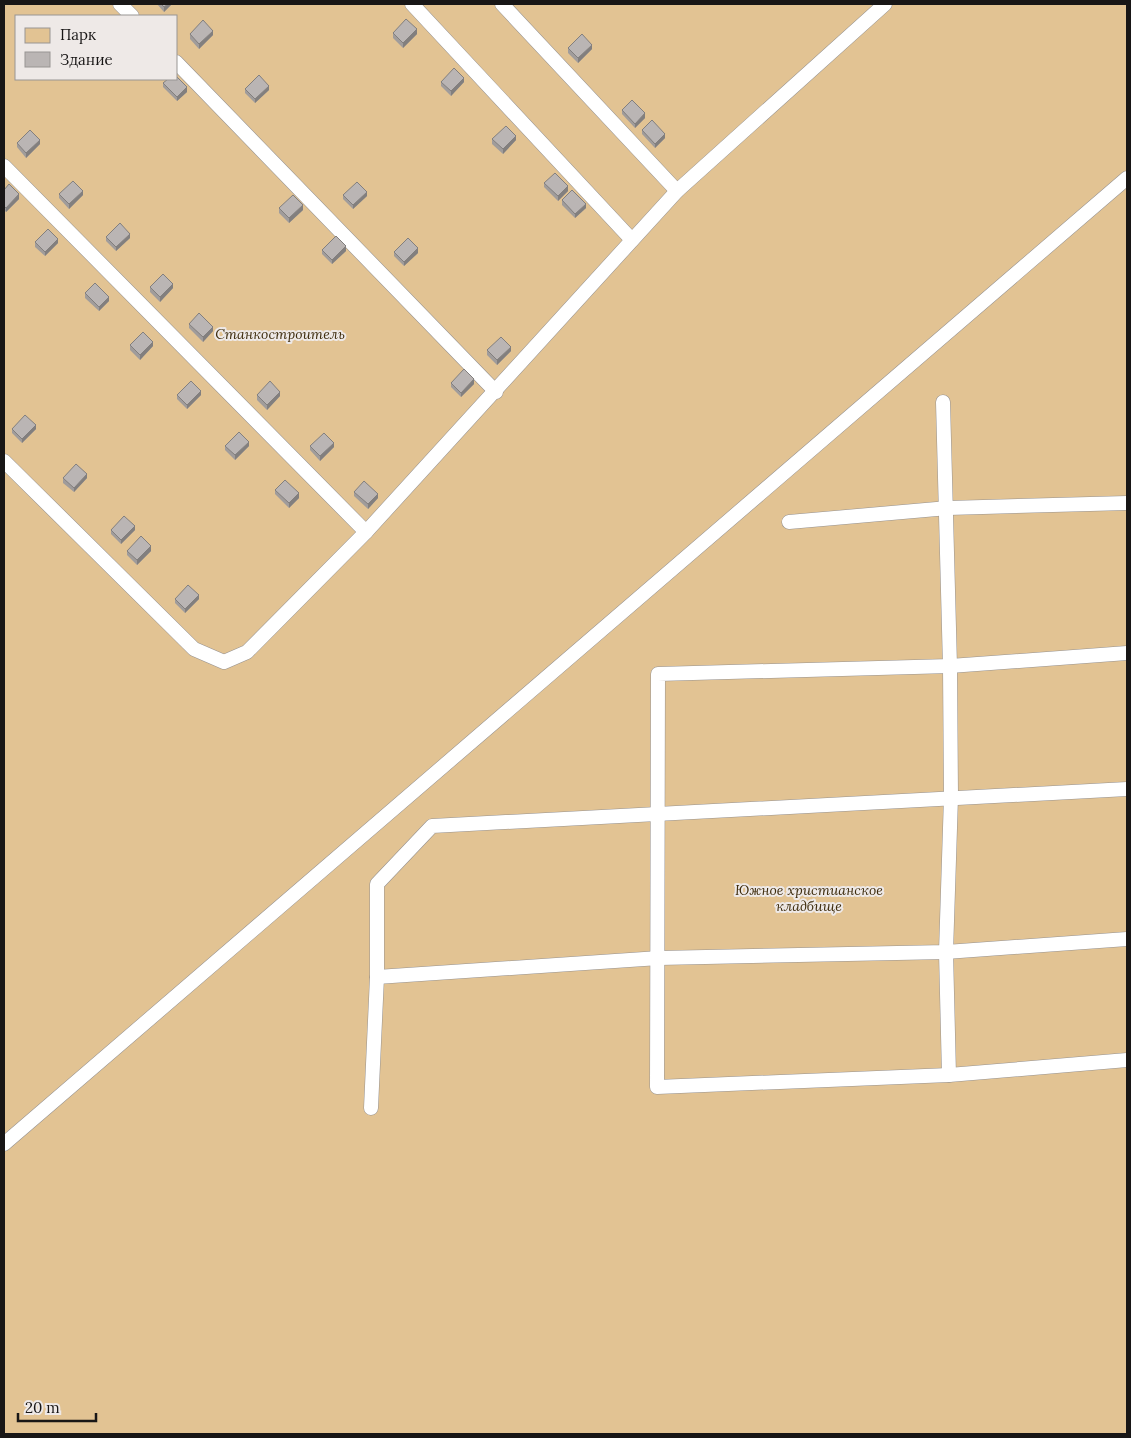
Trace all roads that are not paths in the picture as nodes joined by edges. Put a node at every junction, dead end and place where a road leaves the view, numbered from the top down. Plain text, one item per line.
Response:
1 (120, 4) edge
2 (412, 4) edge
3 (502, 4) edge
4 (878, 6) edge
5 (131, 15) edge
6 (178, 64) edge
7 (4, 166) edge
8 (1127, 178) edge
9 (677, 191) junction
10 (632, 240) junction
11 (496, 392) junction
12 (943, 402) dead end
13 (4, 461) edge
14 (1127, 503) edge
15 (948, 508) junction
16 (789, 522) dead end
17 (366, 532) junction
18 (1127, 653) edge
19 (950, 666) junction
20 (1127, 789) edge
21 (950, 797) junction
22 (658, 815) junction
23 (1127, 939) edge
24 (946, 952) junction
25 (659, 958) junction
26 (377, 976) junction
27 (1127, 1060) edge
28 (949, 1076) junction
29 (371, 1108) dead end
30 (4, 1144) edge

1 - 5 lane
2 - 10 lane
3 - 9 lane
4 - 9 lane
6 - 11 lane
7 - 17 lane
8 - 30 lane
9 - 10 lane
10 - 11 lane
11 - 17 lane
12 - 15 lane
13 - 17 lane
14 - 15 lane
15 - 16 lane
15 - 19 lane
18 - 19 lane
19 - 21 lane
19 - 22 lane
20 - 21 lane
21 - 22 lane
21 - 24 lane
22 - 25 lane
22 - 26 lane
23 - 24 lane
24 - 25 lane
24 - 28 lane
25 - 26 lane
25 - 28 lane
26 - 29 lane
27 - 28 lane

